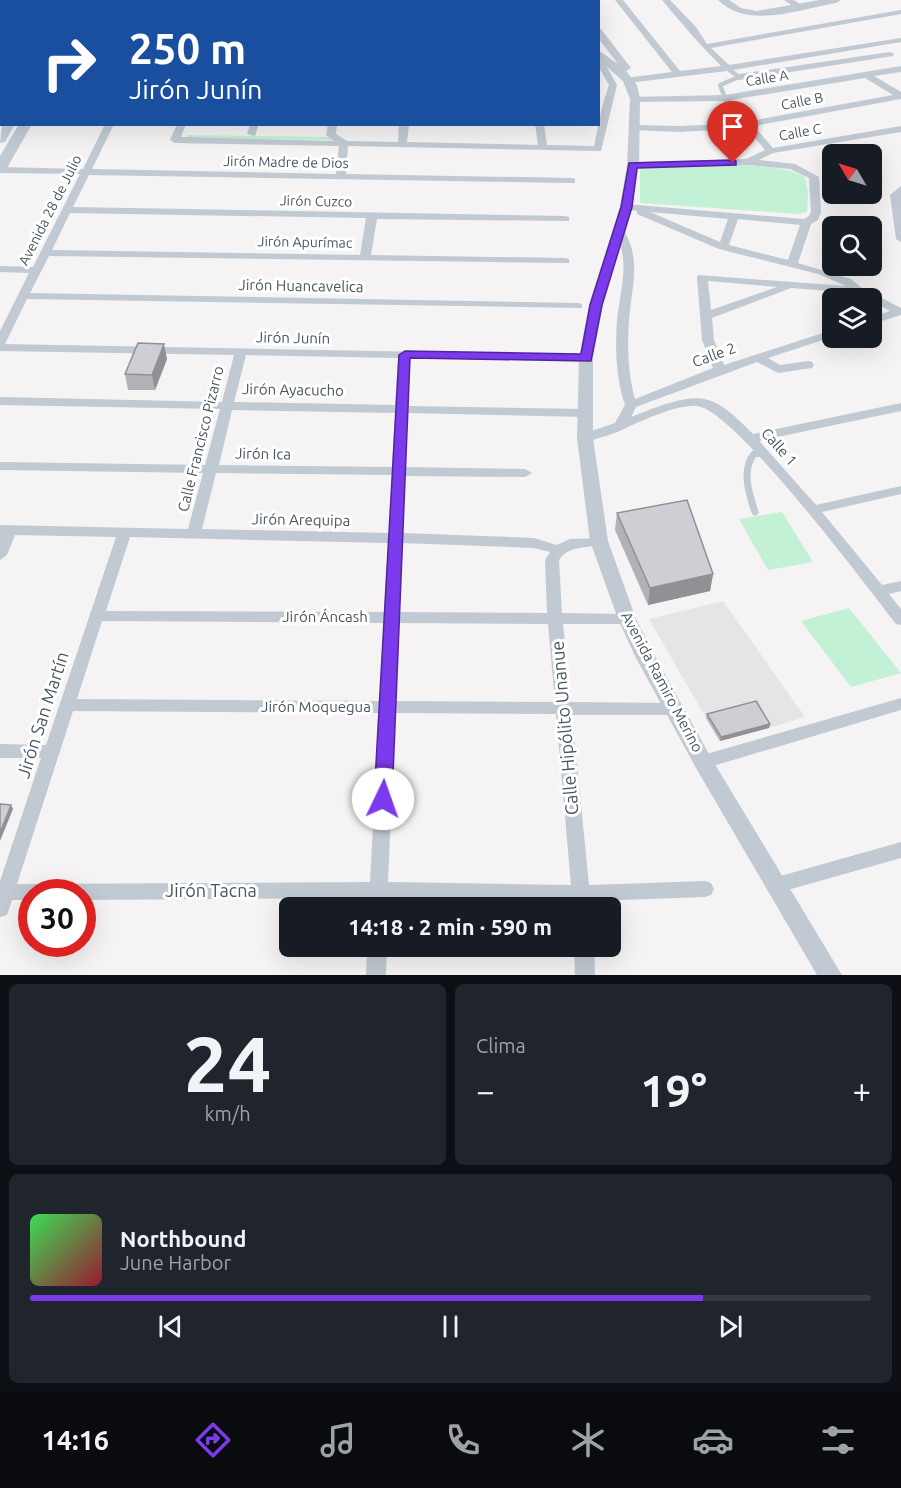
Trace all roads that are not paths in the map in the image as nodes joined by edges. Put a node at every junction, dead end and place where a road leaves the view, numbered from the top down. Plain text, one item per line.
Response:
1 (619, 0) edge
2 (666, 0) edge
3 (723, 0) edge
4 (788, 0) edge
5 (836, 0) edge
6 (799, 6) junction
7 (901, 12) edge
8 (600, 34) edge
9 (901, 40) edge
10 (707, 46) junction
11 (600, 54) edge
12 (890, 54) dead end
13 (600, 61) edge
14 (728, 68) junction
15 (901, 69) edge
16 (678, 74) junction
17 (868, 76) junction
18 (739, 78) junction
19 (628, 79) junction
20 (901, 96) edge
21 (725, 98) junction
22 (635, 99) junction
23 (746, 125) junction
24 (8, 126) edge
25 (25, 126) edge
26 (110, 126) edge
27 (404, 126) edge
28 (539, 126) edge
29 (635, 128) junction
30 (253, 129) edge
31 (901, 129) edge
32 (332, 130) edge
33 (178, 132) edge
34 (0, 139) edge
35 (403, 140) junction
36 (344, 143) junction
37 (543, 147) junction
38 (771, 151) junction
39 (748, 162) junction
40 (633, 165) junction
41 (0, 169) edge
42 (87, 172) junction
43 (341, 177) junction
44 (572, 181) dead end
45 (901, 189) edge
46 (630, 208) junction
47 (67, 210) junction
48 (734, 215) junction
49 (372, 216) junction
50 (565, 219) dead end
51 (806, 222) junction
52 (620, 232) junction
53 (901, 239) edge
54 (723, 247) junction
55 (45, 253) junction
56 (365, 258) junction
57 (565, 261) dead end
58 (792, 264) junction
59 (0, 269) edge
60 (37, 270) junction
61 (791, 286) junction
62 (824, 288) edge
63 (856, 288) edge
64 (23, 296) junction
65 (882, 302) edge
66 (578, 306) dead end
67 (901, 312) edge
68 (706, 316) junction
69 (882, 318) edge
70 (822, 336) edge
71 (0, 342) edge
72 (0, 347) edge
73 (241, 352) junction
74 (405, 355) junction
75 (758, 357) junction
76 (586, 358) junction
77 (808, 365) dead end
78 (720, 370) junction
79 (0, 401) edge
80 (631, 405) junction
81 (227, 406) junction
82 (901, 408) edge
83 (402, 409) junction
84 (585, 413) junction
85 (619, 427) junction
86 (585, 438) junction
87 (750, 439) junction
88 (762, 453) junction
89 (0, 466) edge
90 (210, 469) junction
91 (399, 473) junction
92 (525, 473) dead end
93 (901, 489) edge
94 (813, 510) junction
95 (755, 512) dead end
96 (5, 530) edge
97 (124, 533) junction
98 (194, 534) junction
99 (396, 538) junction
100 (599, 541) junction
101 (559, 550) junction
102 (0, 555) edge
103 (901, 586) edge
104 (878, 591) junction
105 (96, 616) junction
106 (392, 617) junction
107 (627, 619) junction
108 (555, 620) junction
109 (901, 620) edge
110 (901, 704) edge
111 (67, 705) junction
112 (387, 707) junction
113 (674, 709) junction
114 (563, 710) junction
115 (0, 751) edge
116 (51, 752) junction
117 (704, 762) junction
118 (901, 850) edge
119 (777, 885) junction
120 (705, 889) dead end
121 (378, 897) edge
122 (582, 897) edge
123 (616, 897) edge
124 (279, 900) edge
125 (3, 901) edge
126 (377, 957) edge
127 (584, 957) edge
128 (376, 975) edge
129 (585, 975) edge
130 (830, 975) edge

1 - 16 street
2 - 10 street
3 - 6 street
4 - 6 street
5 - 6 street
7 - 10 street
8 - 19 street, Avenida Ramiro Merino
9 - 14 street
10 - 14 street
11 - 19 street, Avenida Ramiro Merino
12 - 18 street
13 - 37 street
14 - 16 street
14 - 18 lane
15 - 17 street, Calle A
16 - 19 street
17 - 20 street
17 - 21 street, Calle A
18 - 21 lane
19 - 22 street, Avenida Ramiro Merino
20 - 23 street, Calle B
21 - 22 street, Calle A
21 - 23 street
22 - 29 street, Avenida Ramiro Merino
23 - 29 street, Calle B
23 - 38 street
24 - 34 main road
25 - 41 main road
26 - 42 street, Avenida 28 de Julio
27 - 35 street
28 - 37 street
29 - 40 street, Avenida Ramiro Merino
30 - 32 street
30 - 33 street
31 - 38 street, Calle C
32 - 35 street
32 - 36 street
33 - 36 street
35 - 36 street
35 - 37 street
36 - 43 street
38 - 39 street, Calle C
39 - 40 street, Calle C
39 - 51 street
40 - 46 street, Avenida Ramiro Merino
41 - 42 street, Jirón Madre de Dios
42 - 43 street, Jirón Madre de Dios
42 - 47 street, Avenida 28 de Julio
43 - 44 street, Jirón Madre de Dios
45 - 53 street
46 - 48 street
46 - 52 street, Avenida Ramiro Merino
46 - 54 street
47 - 49 street, Jirón Cuzco
47 - 55 street, Avenida 28 de Julio
48 - 51 street
48 - 54 street
49 - 50 street, Jirón Cuzco
49 - 56 street
51 - 58 street
52 - 76 street, Avenida Ramiro Merino
52 - 80 street
54 - 58 street
55 - 56 street, Jirón Apurímac
55 - 60 street, Avenida 28 de Julio
56 - 57 street, Jirón Apurímac
58 - 63 street
59 - 60 street
60 - 64 street, Avenida 28 de Julio
61 - 62 street
61 - 68 street
61 - 68 street
64 - 66 street, Jirón Huancavelica
64 - 71 street, Avenida 28 de Julio
65 - 67 street
67 - 69 street
68 - 78 street
70 - 75 street, Calle 2
72 - 73 street, Jirón Junín
73 - 74 street, Jirón Junín
73 - 81 street, Calle Francisco Pizarro
74 - 76 street, Jirón Junín
74 - 83 street
75 - 77 street
75 - 78 street, Calle 2
76 - 84 street, Avenida Ramiro Merino
78 - 80 street, Calle 2
79 - 81 street, Jirón Ayacucho
80 - 85 street
81 - 83 street, Jirón Ayacucho
81 - 90 street, Calle Francisco Pizarro
82 - 87 street
83 - 84 street, Jirón Ayacucho
83 - 91 street
84 - 86 street, Avenida Ramiro Merino
85 - 86 street, Calle 1
85 - 87 street, Calle 1
86 - 100 street, Avenida Ramiro Merino
87 - 88 street, Calle 1
88 - 94 street, Calle 1
88 - 95 lane
89 - 90 street, Jirón Ica
90 - 91 street, Jirón Ica
90 - 98 street, Calle Francisco Pizarro
91 - 92 street, Jirón Ica
91 - 99 street
93 - 94 street
94 - 104 street, Calle 1
96 - 97 street, Jirón Arequipa
96 - 102 street
97 - 98 street, Jirón Arequipa
97 - 105 street, Jirón San Martín
98 - 99 street, Jirón Arequipa
99 - 101 street, Jirón Arequipa
99 - 106 street
100 - 101 street, Jirón Arequipa
100 - 107 street, Avenida Ramiro Merino
101 - 108 street, Calle Hipólito Unanue
103 - 104 street
104 - 109 street, Calle 1
105 - 106 street, Jirón Áncash
105 - 111 street, Jirón San Martín
106 - 108 street, Jirón Áncash
106 - 112 street
107 - 108 street, Jirón Áncash
107 - 113 street, Avenida Ramiro Merino
108 - 114 street, Calle Hipólito Unanue
110 - 117 street
111 - 112 street, Jirón Moquegua
111 - 116 street, Jirón San Martín
112 - 114 street, Jirón Moquegua
112 - 121 street
113 - 114 street, Jirón Moquegua
113 - 117 street, Avenida Ramiro Merino
114 - 122 street, Calle Hipólito Unanue
115 - 116 street
116 - 125 street, Jirón San Martín
117 - 119 street, Avenida Ramiro Merino
118 - 119 street
119 - 130 street, Avenida Ramiro Merino
120 - 123 street, Jirón Tacna
124 - 125 street, Jirón Tacna
126 - 128 street
127 - 129 street

